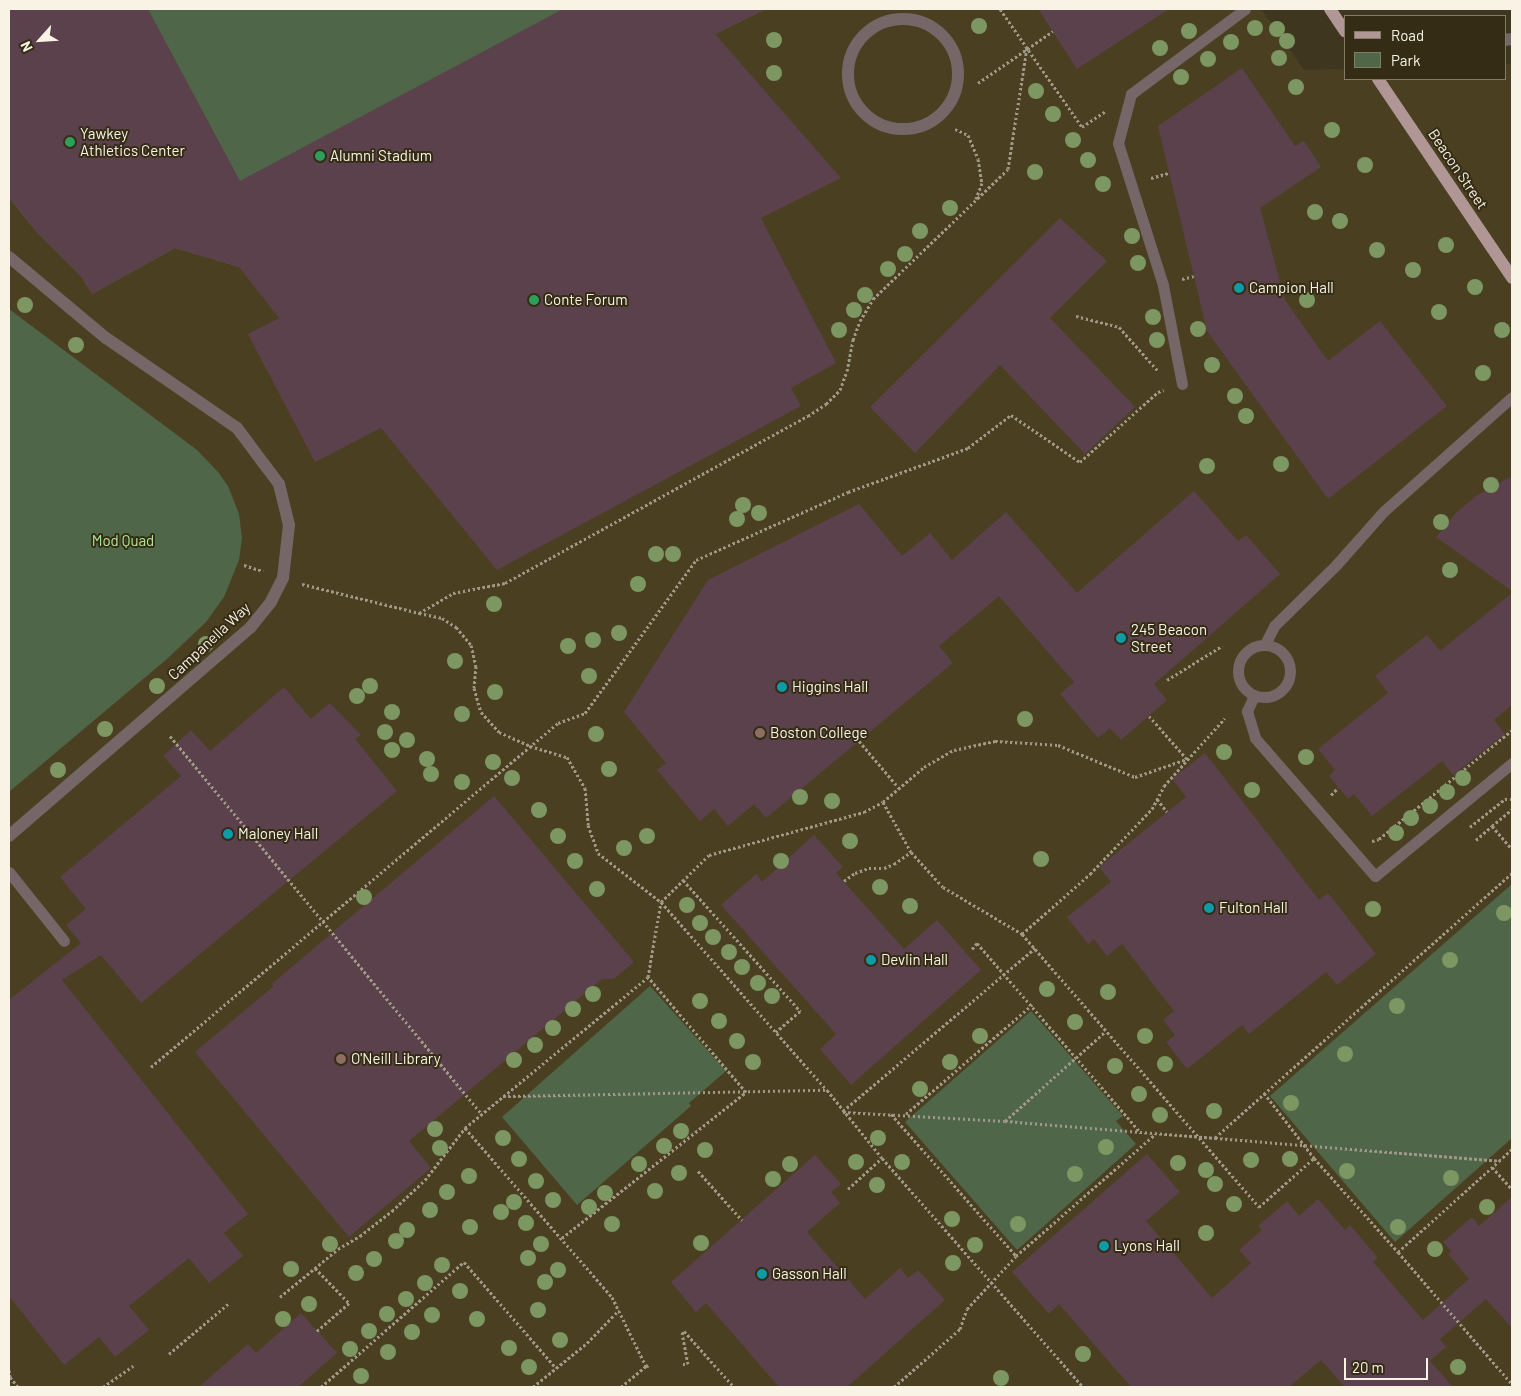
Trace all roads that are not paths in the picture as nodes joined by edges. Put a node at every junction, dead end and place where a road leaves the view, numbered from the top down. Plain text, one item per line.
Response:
1 (1245, 9) edge
2 (1330, 9) edge
3 (892, 14) edge
4 (1344, 30) edge
5 (1379, 80) edge
6 (9, 256) edge
7 (1512, 278) edge
8 (1177, 386) road end
9 (1512, 397) edge
10 (1265, 644) junction
11 (1254, 696) junction
12 (1512, 763) edge
13 (9, 836) edge
14 (9, 872) edge
15 (64, 941) dead end

1 - 8 lane
2 - 4 main road
3 - 3 street
5 - 7 main road, Beacon Street
6 - 13 street, Campanella Way
9 - 10 lane
10 - 11 lane
10 - 11 lane
11 - 12 lane
14 - 15 lane

